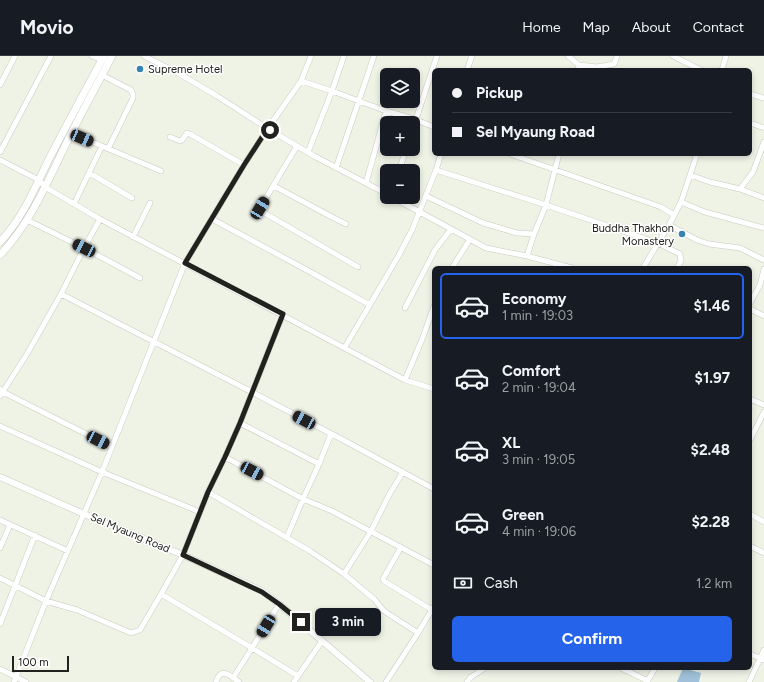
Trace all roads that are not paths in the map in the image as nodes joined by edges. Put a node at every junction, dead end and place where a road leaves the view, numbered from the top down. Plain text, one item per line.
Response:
1 (15, 56) edge
2 (51, 56) edge
3 (92, 56) edge
4 (112, 56) edge
5 (144, 56) edge
6 (310, 56) edge
7 (344, 56) edge
8 (374, 56) edge
9 (436, 56) edge
10 (472, 56) edge
11 (568, 56) edge
12 (617, 56) edge
13 (673, 56) edge
14 (726, 56) edge
15 (103, 58) edge
16 (432, 68) edge
17 (469, 68) edge
18 (579, 68) edge
19 (694, 68) edge
20 (723, 68) edge
21 (432, 69) edge
22 (102, 75) junction
23 (301, 82) junction
24 (0, 83) edge
25 (332, 91) junction
26 (752, 95) edge
27 (764, 98) edge
28 (359, 101) junction
29 (386, 111) junction
30 (403, 116) edge
31 (417, 116) edge
32 (420, 122) edge
33 (752, 124) edge
34 (432, 126) edge
35 (268, 128) junction
36 (764, 128) edge
37 (71, 133) junction
38 (170, 137) dead end
39 (764, 142) edge
40 (102, 146) junction
41 (297, 146) junction
42 (108, 149) junction
43 (0, 152) edge
44 (308, 152) junction
45 (440, 156) edge
46 (516, 156) edge
47 (558, 156) edge
48 (696, 156) edge
49 (0, 161) edge
50 (244, 165) junction
51 (336, 168) junction
52 (436, 170) junction
53 (555, 170) junction
54 (161, 171) dead end
55 (88, 175) junction
56 (690, 175) junction
57 (39, 180) junction
58 (366, 183) junction
59 (274, 186) junction
60 (45, 187) junction
61 (740, 189) junction
62 (380, 190) edge
63 (426, 196) junction
64 (132, 198) dead end
65 (764, 198) edge
66 (681, 202) junction
67 (150, 203) dead end
68 (74, 204) junction
69 (406, 204) edge
70 (546, 205) junction
71 (419, 211) junction
72 (674, 215) junction
73 (100, 219) junction
74 (212, 219) junction
75 (27, 220) junction
76 (346, 224) dead end
77 (670, 225) junction
78 (764, 228) edge
79 (451, 229) junction
80 (534, 234) junction
81 (133, 236) junction
82 (470, 239) junction
83 (0, 242) edge
84 (658, 243) junction
85 (84, 248) junction
86 (0, 255) edge
87 (527, 256) junction
88 (764, 260) edge
89 (185, 263) junction
90 (453, 266) edge
91 (564, 266) edge
92 (644, 266) edge
93 (678, 266) edge
94 (358, 267) dead end
95 (764, 269) edge
96 (140, 278) dead end
97 (61, 294) junction
98 (752, 299) edge
99 (370, 305) junction
100 (406, 308) dead end
101 (752, 310) edge
102 (432, 312) edge
103 (283, 314) junction
104 (764, 316) edge
105 (153, 342) junction
106 (345, 347) junction
107 (405, 380) junction
108 (432, 388) edge
109 (1, 392) edge
110 (252, 392) junction
111 (752, 400) edge
112 (764, 405) edge
113 (764, 412) edge
114 (240, 423) junction
115 (0, 426) edge
116 (331, 434) junction
117 (752, 436) edge
118 (112, 447) junction
119 (225, 457) junction
120 (319, 464) junction
121 (102, 472) junction
122 (403, 472) junction
123 (0, 477) edge
124 (432, 488) edge
125 (208, 492) junction
126 (303, 499) junction
127 (200, 512) junction
128 (84, 514) junction
129 (752, 515) edge
130 (0, 520) edge
131 (764, 522) edge
132 (10, 525) junction
133 (371, 531) junction
134 (36, 535) junction
135 (287, 537) junction
136 (752, 547) edge
137 (0, 548) edge
138 (402, 548) junction
139 (68, 550) junction
140 (764, 553) edge
141 (183, 555) junction
142 (432, 564) edge
143 (344, 574) junction
144 (0, 578) edge
145 (15, 586) junction
146 (161, 594) junction
147 (46, 601) junction
148 (279, 604) junction
149 (432, 607) edge
150 (432, 610) edge
151 (0, 624) edge
152 (418, 633) junction
153 (322, 641) junction
154 (252, 648) junction
155 (764, 650) edge
156 (752, 655) edge
157 (762, 659) edge
158 (0, 669) edge
159 (482, 670) edge
160 (625, 670) edge
161 (654, 670) edge
162 (298, 676) junction
163 (232, 678) junction
164 (15, 679) edge
165 (26, 682) edge
166 (216, 682) edge
167 (239, 682) edge
168 (294, 682) edge
169 (370, 682) edge
170 (386, 682) edge
171 (467, 682) edge
172 (647, 682) edge
173 (749, 682) edge

1 - 24 street
2 - 43 street
3 - 15 street
4 - 22 highway
5 - 35 street
6 - 23 street
7 - 25 street
8 - 28 street
9 - 16 street
10 - 17 street
11 - 18 street
12 - 18 street
13 - 19 street
14 - 20 street
15 - 57 highway
21 - 31 street
22 - 37 highway
22 - 42 street
23 - 25 street
23 - 35 street
25 - 28 street
25 - 44 street
26 - 27 street
28 - 29 street
28 - 51 street
29 - 30 street
29 - 58 street
32 - 34 street
33 - 36 street
35 - 41 street
35 - 50 street
37 - 40 street
37 - 60 highway
38 - 50 street
39 - 61 street
40 - 42 street
40 - 55 street
41 - 44 street
41 - 59 street
42 - 54 street
44 - 51 street
45 - 52 street
46 - 53 street
47 - 53 street
48 - 56 street
49 - 57 street
50 - 74 street
51 - 58 street
52 - 63 street
52 - 70 street
53 - 70 street
53 - 72 street
55 - 64 street
55 - 68 street
56 - 61 street
56 - 66 street
57 - 60 street
57 - 83 highway
58 - 62 street
59 - 76 street
59 - 94 street
60 - 68 street
60 - 75 highway
61 - 65 street
63 - 71 street
63 - 80 street
66 - 72 street
66 - 78 street
67 - 81 street
68 - 73 street
69 - 71 street
70 - 80 street
70 - 84 street
71 - 79 street
71 - 99 street
72 - 77 street
73 - 81 street
73 - 85 street
74 - 89 street
74 - 99 street
75 - 85 street
75 - 86 highway
77 - 84 street
77 - 88 street
79 - 82 street
79 - 100 street
80 - 87 street
81 - 89 street
82 - 87 street
82 - 90 street
84 - 92 street
84 - 93 street
85 - 96 street
85 - 97 street
87 - 91 street
89 - 103 street
89 - 105 street
95 - 98 street
97 - 105 street
97 - 109 street
99 - 106 street
101 - 104 street
102 - 107 street
103 - 106 street
103 - 110 street
105 - 110 street
105 - 118 street
106 - 107 street
107 - 108 street
109 - 118 street
110 - 114 street
110 - 116 street
111 - 112 street
113 - 117 street
114 - 119 street
114 - 120 street
115 - 121 street
116 - 120 street
116 - 122 street
118 - 121 street
119 - 125 street
119 - 126 street
120 - 126 street
121 - 127 street
121 - 128 street
122 - 124 street
122 - 133 street
123 - 128 main road, Sel Myaung Road
125 - 127 street
125 - 135 street
126 - 133 street
126 - 135 street
127 - 141 street
128 - 139 street
128 - 141 main road, Sel Myaung Road
129 - 131 street
130 - 132 street
132 - 134 street
132 - 137 street
133 - 138 street
133 - 143 street
134 - 139 street
134 - 145 street
135 - 143 street
136 - 140 street
138 - 142 street
138 - 149 street
139 - 147 street
141 - 146 street
141 - 148 main road, Sel Myaung Road
143 - 152 street
144 - 145 street
145 - 147 street
145 - 151 street
146 - 147 street
146 - 154 street
147 - 164 street
148 - 153 main road, Sel Myaung Road
148 - 154 street
150 - 152 street
152 - 170 street
153 - 162 street
153 - 169 main road, Sel Myaung Road
154 - 162 street
154 - 163 street
155 - 157 street
156 - 157 street
157 - 173 street
158 - 164 street
159 - 171 street
160 - 172 street
161 - 172 street
162 - 168 street
163 - 166 street
163 - 167 street
164 - 165 street

